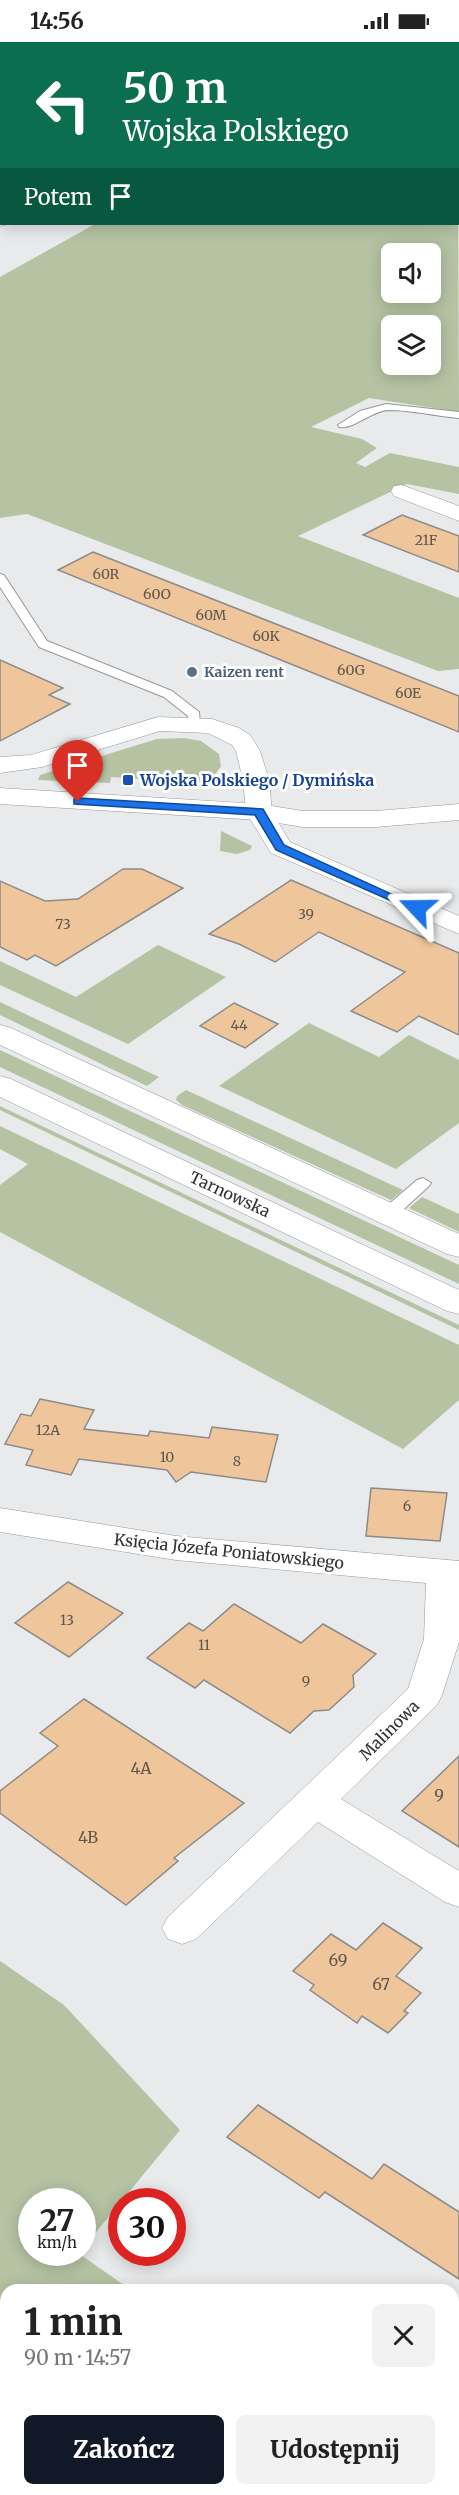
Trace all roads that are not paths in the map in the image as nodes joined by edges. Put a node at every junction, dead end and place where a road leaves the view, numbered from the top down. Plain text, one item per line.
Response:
1 (459, 415) edge
2 (343, 425) dead end
3 (402, 491) dead end
4 (459, 514) edge
5 (0, 578) edge
6 (194, 724) junction
7 (0, 765) edge
8 (8, 798) edge
9 (259, 812) junction
10 (459, 812) edge
11 (459, 926) edge
12 (0, 1034) edge
13 (0, 1085) edge
14 (423, 1183) dead end
15 (388, 1214) junction
16 (459, 1247) edge
17 (459, 1303) edge
18 (0, 1520) edge
19 (452, 1574) edge
20 (315, 1801) junction
21 (459, 1891) edge
22 (183, 1928) dead end

1 - 2 lane
3 - 4 street
5 - 6 lane
6 - 7 street
6 - 9 street
8 - 9 main road
9 - 10 main road
9 - 11 street
12 - 15 main road
13 - 17 main road, Tarnowska
14 - 15 lane
15 - 16 main road
18 - 19 street, Księcia Józefa Poniatowskiego
19 - 20 street, Malinowa
20 - 21 street
20 - 22 street, Malinowa

